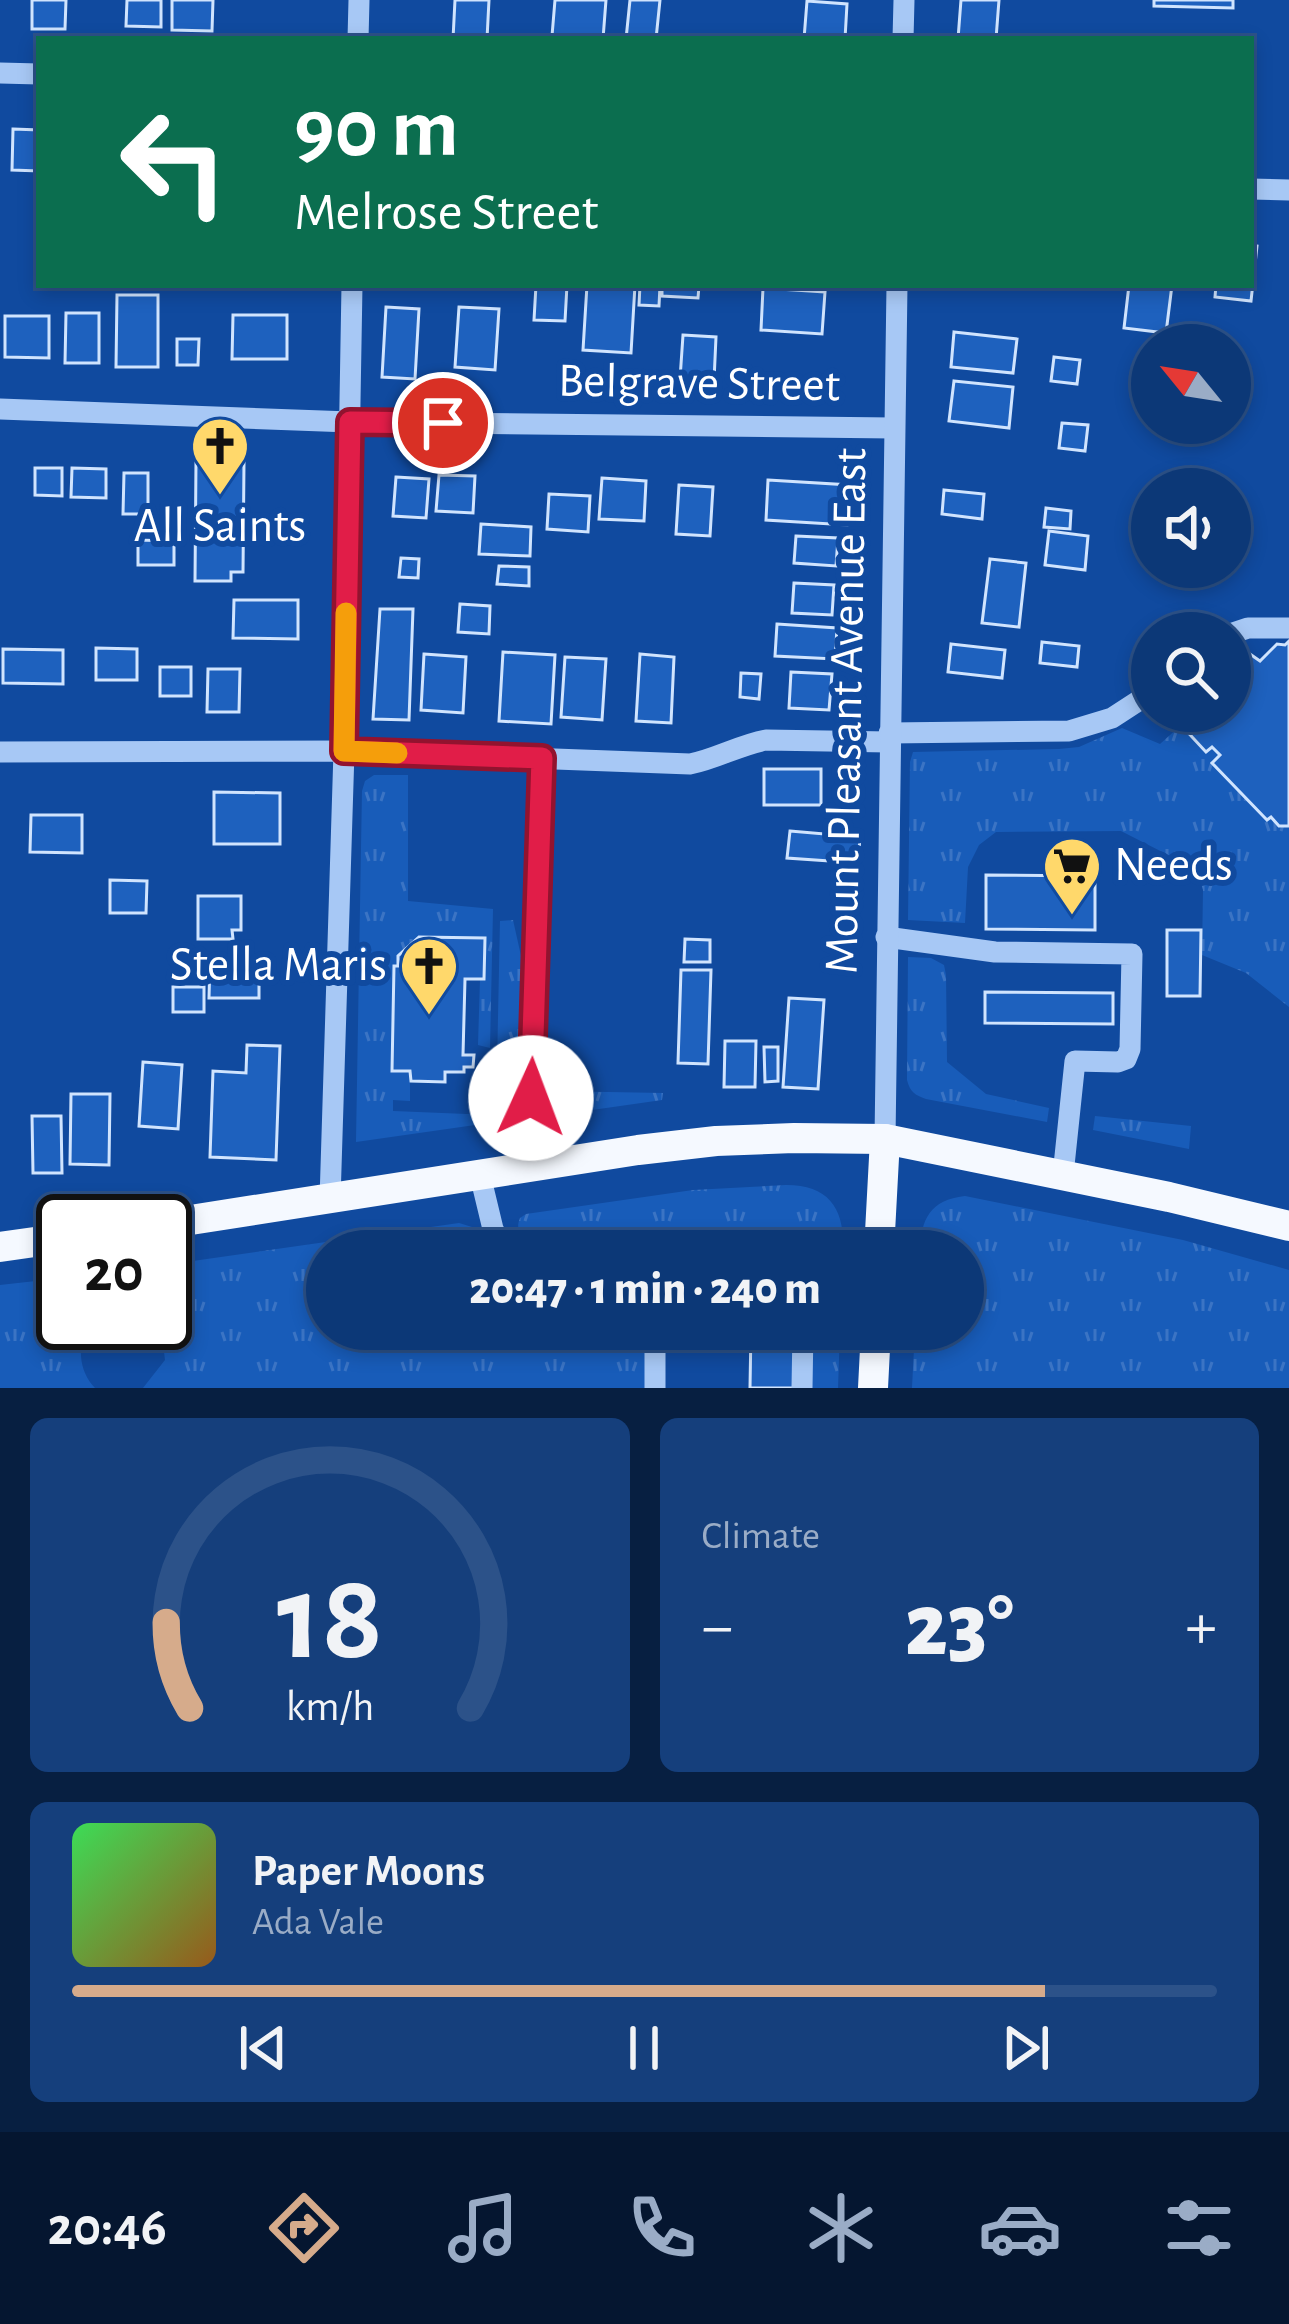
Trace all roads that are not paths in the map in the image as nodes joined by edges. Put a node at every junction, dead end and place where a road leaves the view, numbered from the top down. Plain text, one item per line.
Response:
1 (359, 0) edge
2 (904, 0) edge
3 (358, 36) edge
4 (903, 36) edge
5 (0, 73) edge
6 (36, 74) edge
7 (1254, 189) edge
8 (1289, 190) edge
9 (352, 288) edge
10 (896, 288) edge
11 (0, 409) edge
12 (350, 422) junction
13 (893, 428) junction
14 (1251, 628) edge
15 (1289, 628) edge
16 (1131, 706) edge
17 (889, 738) junction
18 (344, 751) junction
19 (0, 752) edge
20 (542, 758) junction
21 (886, 937) junction
22 (885, 1139) junction
23 (529, 1167) junction
24 (480, 1175) junction
25 (1063, 1175) junction
26 (330, 1199) junction
27 (192, 1220) edge
28 (1289, 1226) edge
29 (494, 1230) edge
30 (881, 1230) edge
31 (36, 1241) edge
32 (0, 1246) edge
33 (655, 1350) edge
34 (803, 1350) edge
35 (875, 1350) edge
36 (655, 1388) edge
37 (802, 1388) edge
38 (873, 1388) edge

1 - 3 street
2 - 4 street
5 - 6 street
7 - 8 street
9 - 12 street
10 - 13 street, Mount Pleasant Avenue East
11 - 12 street, Belgrave Street
12 - 13 street, Belgrave Street
12 - 18 street
13 - 17 street, Mount Pleasant Avenue East
14 - 15 street
16 - 17 street
17 - 20 street
17 - 21 street, Mount Pleasant Avenue East
18 - 19 street
18 - 20 street
18 - 26 street
20 - 23 street
21 - 22 street, Mount Pleasant Avenue East
21 - 25 street
22 - 23 main road
22 - 25 main road
22 - 30 main road
23 - 24 main road
24 - 26 main road
24 - 29 street
25 - 28 main road
26 - 27 main road
31 - 32 main road
33 - 36 street
34 - 37 street
35 - 38 main road

